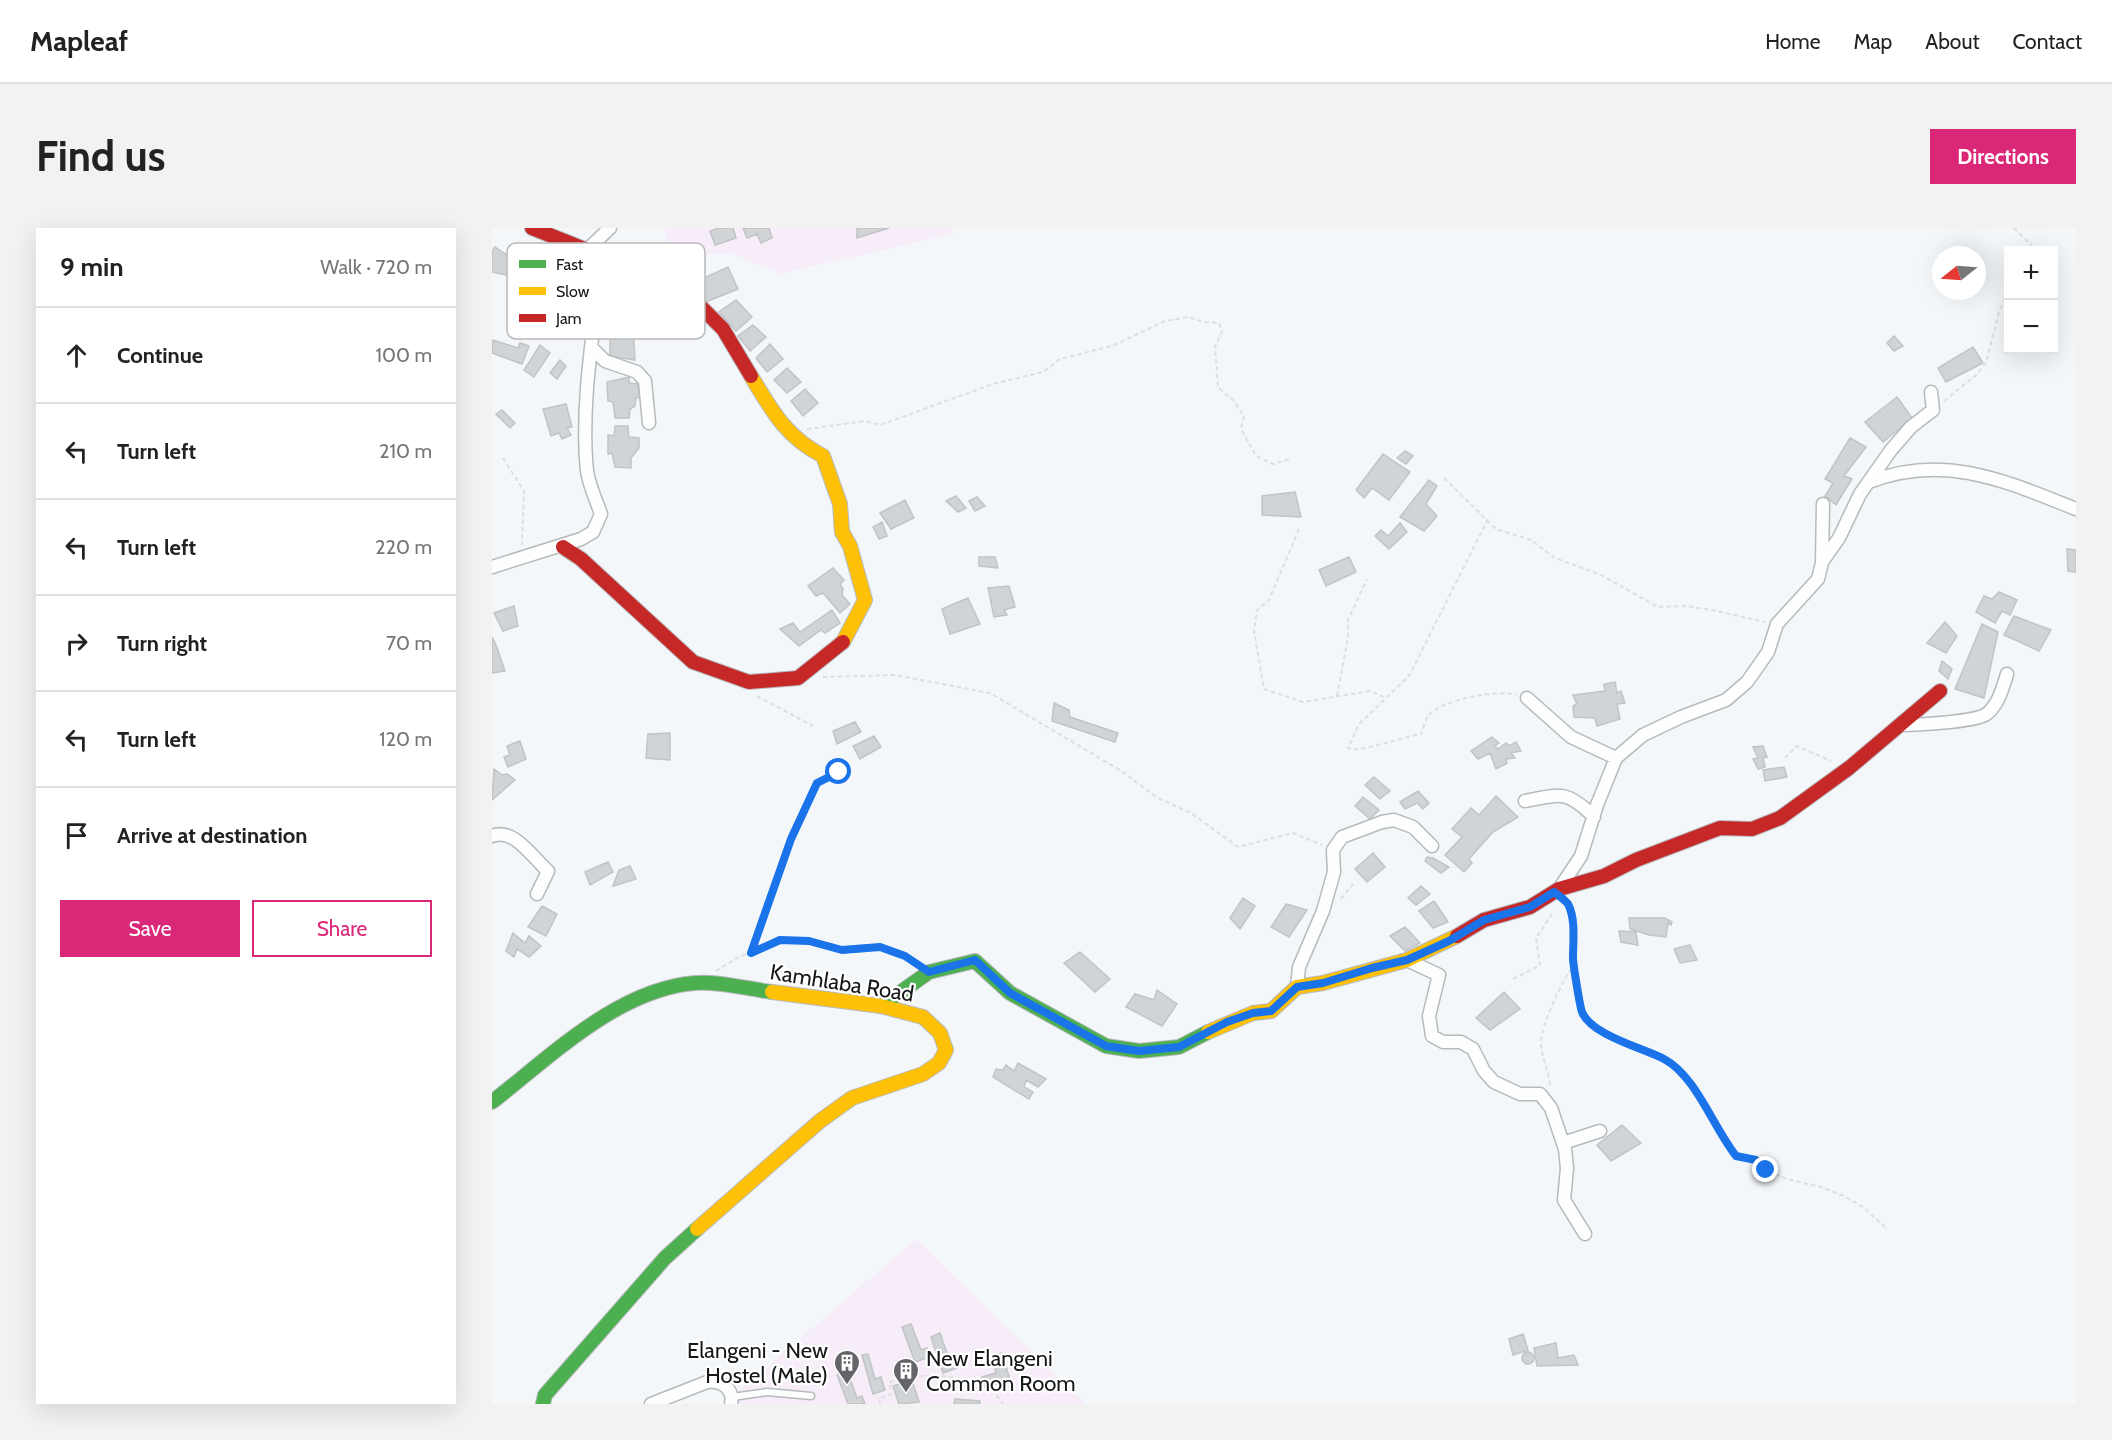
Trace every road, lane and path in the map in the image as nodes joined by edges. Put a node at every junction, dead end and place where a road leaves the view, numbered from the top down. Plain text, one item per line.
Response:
1 (532, 228) edge
2 (609, 228) edge
3 (2014, 228) edge
4 (570, 243) edge
5 (594, 243) edge
6 (2032, 246) edge
7 (2005, 300) edge
8 (705, 311) edge
9 (592, 339) edge
10 (591, 347) junction
11 (1931, 392) dead end
12 (1933, 410) junction
13 (649, 423) dead end
14 (789, 430) junction
15 (503, 458) dead end
16 (1290, 459) dead end
17 (1444, 478) dead end
18 (1869, 482) junction
19 (1823, 504) dead end
20 (2076, 508) edge
21 (1488, 519) junction
22 (1299, 529) dead end
23 (563, 547) junction
24 (520, 560) junction
25 (1822, 564) junction
26 (492, 567) edge
27 (1367, 579) dead end
28 (1777, 624) junction
29 (2007, 674) dead end
30 (798, 678) junction
31 (1940, 691) dead end
32 (750, 692) dead end
33 (1337, 696) junction
34 (1386, 698) junction
35 (1527, 698) joint
36 (1900, 725) junction
37 (813, 726) dead end
38 (1616, 758) junction
39 (1785, 759) dead end
40 (1849, 768) junction
41 (839, 772) dead end
42 (1525, 801) dead end
43 (1594, 817) junction
44 (492, 836) edge
45 (1432, 846) dead end
46 (1333, 850) junction
47 (1558, 893) junction
48 (537, 894) dead end
49 (751, 953) junction
50 (1407, 960) junction
51 (1574, 965) junction
52 (929, 972) junction
53 (1513, 979) dead end
54 (696, 983) junction
55 (1297, 987) junction
56 (881, 1006) junction
57 (492, 1102) edge
58 (1551, 1108) junction
59 (1600, 1131) dead end
60 (1563, 1143) junction
61 (1885, 1227) dead end
62 (1585, 1234) dead end
63 (811, 1396) dead end
64 (732, 1400) edge
65 (543, 1404) edge
66 (651, 1404) edge
67 (880, 1404) edge
68 (1003, 1404) edge

1 - 4 street
2 - 5 street
3 - 6 path
7 - 12 path
8 - 14 street
9 - 10 street
10 - 13 street
10 - 23 street
11 - 12 street
12 - 18 street
14 - 16 path
14 - 30 street
15 - 24 path
17 - 21 path
18 - 20 street
18 - 25 street
19 - 25 street
21 - 28 path
21 - 34 path
22 - 33 path
23 - 24 street
23 - 30 street
24 - 26 street
25 - 28 street
27 - 33 path
28 - 38 street
29 - 36 street
30 - 46 path
31 - 36 street
32 - 37 path
33 - 34 path
34 - 35 path
35 - 38 street
36 - 40 street
38 - 43 street
39 - 40 path
40 - 47 street
41 - 49 path
42 - 43 street
43 - 47 street
44 - 48 street
45 - 46 street
46 - 55 street
47 - 50 street
47 - 51 path
47 - 53 path
49 - 52 path
49 - 54 path
50 - 55 street
50 - 58 street
51 - 58 path
51 - 61 path
52 - 55 street
52 - 56 street
54 - 56 street, Kamhlaba Road
54 - 57 street, Kamhlaba Road
56 - 65 street, Kamhlaba Road
58 - 60 street
59 - 60 street
60 - 62 street
63 - 64 lane
64 - 66 street
67 - 68 path

